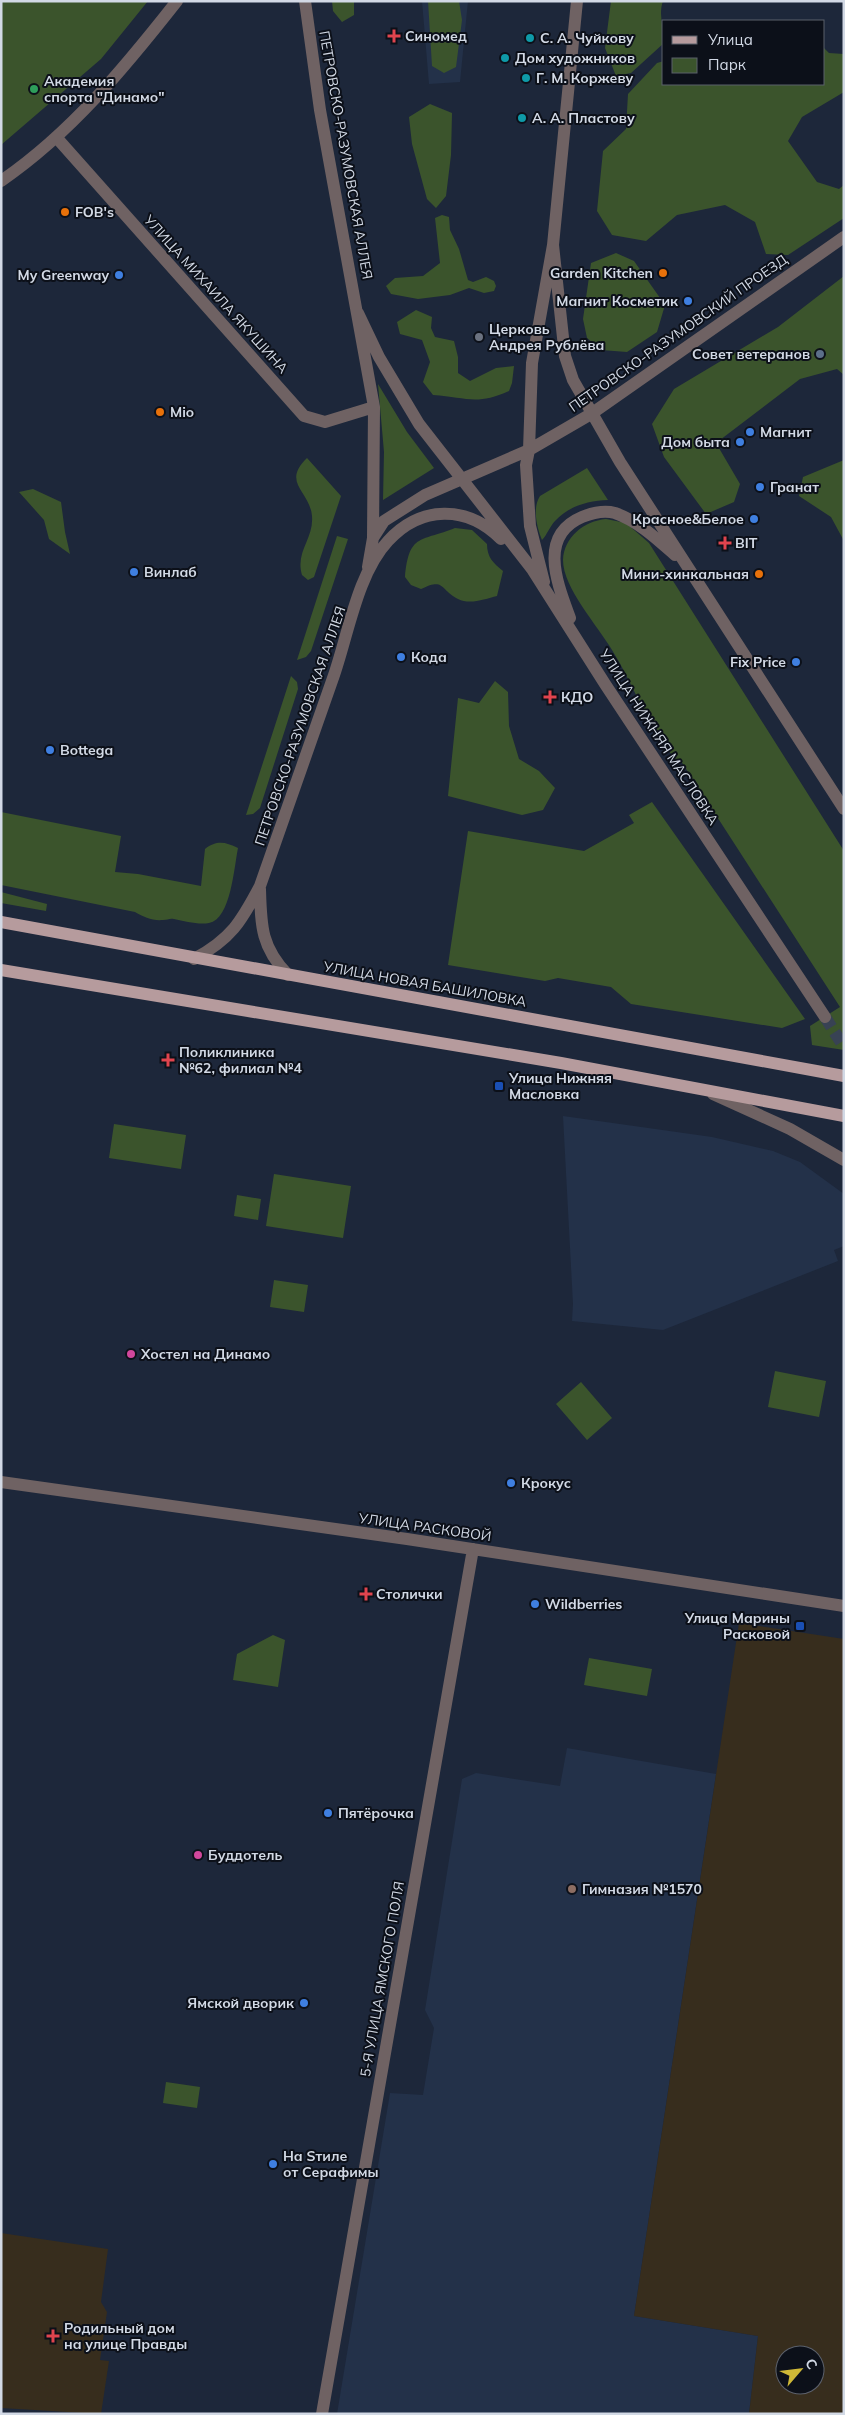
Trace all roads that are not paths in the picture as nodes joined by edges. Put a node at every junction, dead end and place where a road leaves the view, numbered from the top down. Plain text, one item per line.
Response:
1 (177, 1) edge
2 (305, 1) edge
3 (577, 1) edge
4 (56, 137) junction
5 (1, 181) edge
6 (844, 237) edge
7 (553, 245) junction
8 (358, 313) junction
9 (374, 407) junction
10 (591, 414) junction
11 (529, 450) junction
12 (462, 479) junction
13 (373, 538) junction
14 (686, 564) junction
15 (532, 568) junction
16 (367, 574) junction
17 (547, 591) junction
18 (579, 641) junction
19 (844, 809) edge
20 (260, 886) junction
21 (1, 922) edge
22 (194, 959) junction
23 (1, 970) edge
24 (288, 975) junction
25 (825, 1017) tunnel mouth
26 (844, 1076) edge
27 (704, 1089) junction
28 (844, 1116) edge
29 (844, 1160) edge
30 (1, 1482) edge
31 (473, 1549) junction
32 (844, 1606) edge
33 (322, 2414) edge

1 - 4 street
2 - 8 street, ПЕТРОВСКО-РАЗУМОВСКАЯ АЛЛЕЯ
3 - 7 street
4 - 5 street
4 - 9 street, УЛИЦА МИХАИЛА ЯКУШИНА
6 - 10 street, ПЕТРОВСКО-РАЗУМОВСКИЙ ПРОЕЗД
7 - 10 street
7 - 11 street
8 - 9 street, ПЕТРОВСКО-РАЗУМОВСКАЯ АЛЛЕЯ
8 - 12 street, ПЕТРОВСКО-РАЗУМОВСКАЯ АЛЛЕЯ
9 - 13 street, ПЕТРОВСКО-РАЗУМОВСКАЯ АЛЛЕЯ
10 - 11 street, ПЕТРОВСКО-РАЗУМОВСКИЙ ПРОЕЗД
10 - 14 street
11 - 12 street, ПЕТРОВСКО-РАЗУМОВСКИЙ ПРОЕЗД
11 - 17 street
12 - 13 street, ПЕТРОВСКО-РАЗУМОВСКИЙ ПРОЕЗД
12 - 15 street, УЛИЦА НИЖНЯЯ МАСЛОВКА
13 - 16 street, ПЕТРОВСКО-РАЗУМОВСКАЯ АЛЛЕЯ
14 - 18 street
14 - 19 street
15 - 16 street, ПЕТРОВСКО-РАЗУМОВСКАЯ АЛЛЕЯ
15 - 17 street, УЛИЦА НИЖНЯЯ МАСЛОВКА
16 - 20 street, ПЕТРОВСКО-РАЗУМОВСКАЯ АЛЛЕЯ
17 - 18 street, УЛИЦА НИЖНЯЯ МАСЛОВКА
18 - 25 street, УЛИЦА НИЖНЯЯ МАСЛОВКА
20 - 22 street, ПЕТРОВСКО-РАЗУМОВСКАЯ АЛЛЕЯ
20 - 24 street, ПЕТРОВСКО-РАЗУМОВСКАЯ АЛЛЕЯ
21 - 22 main road, УЛИЦА НОВАЯ БАШИЛОВКА
22 - 24 main road, УЛИЦА НОВАЯ БАШИЛОВКА
23 - 27 main road
24 - 26 main road, УЛИЦА НОВАЯ БАШИЛОВКА
27 - 28 main road
27 - 29 street
30 - 31 street, УЛИЦА РАСКОВОЙ
31 - 32 street, УЛИЦА РАСКОВОЙ
31 - 33 street, 5-Я УЛИЦА ЯМСКОГО ПОЛЯ

